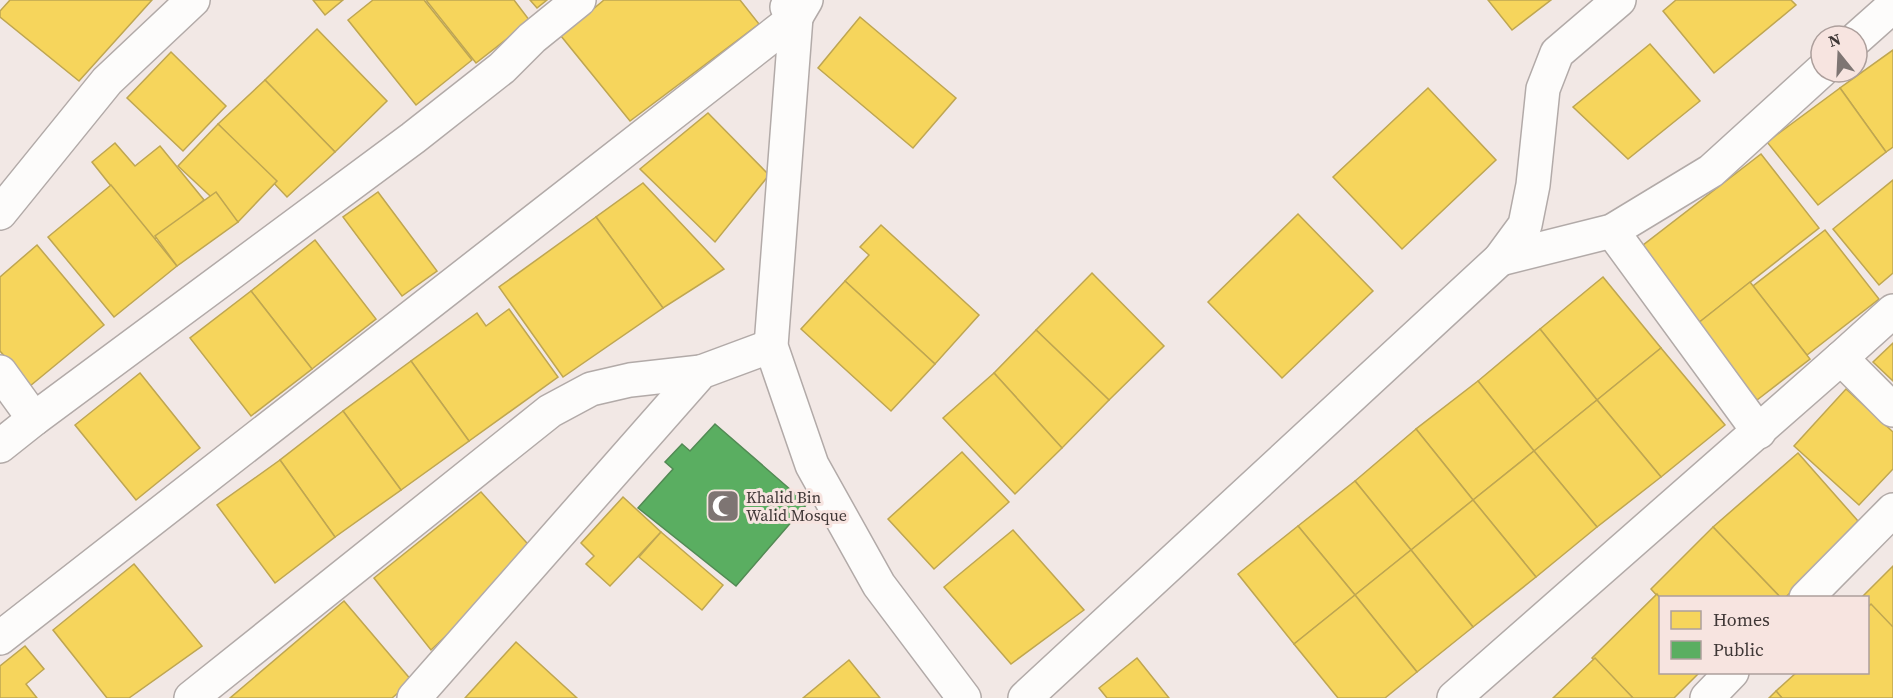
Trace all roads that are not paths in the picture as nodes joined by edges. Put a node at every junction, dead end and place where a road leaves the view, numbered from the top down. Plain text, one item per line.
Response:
1 (193, 0) edge
2 (579, 0) edge
3 (1619, 0) edge
4 (794, 6) edge
5 (1893, 6) edge
6 (1869, 27) edge
7 (1809, 82) edge
8 (0, 213) edge
9 (1612, 231) junction
10 (1500, 259) junction
11 (1893, 311) edge
12 (771, 346) junction
13 (1841, 358) junction
14 (0, 372) edge
15 (701, 372) junction
16 (1893, 410) edge
17 (34, 419) junction
18 (1759, 432) junction
19 (0, 446) edge
20 (1893, 510) edge
21 (1807, 596) edge
22 (0, 638) edge
23 (1730, 674) edge
24 (191, 698) edge
25 (414, 698) edge
26 (964, 698) edge
27 (1024, 698) edge
28 (1454, 698) edge
29 (1707, 698) edge

1 - 8 street
2 - 17 street
3 - 10 street
4 - 12 street
4 - 22 street
5 - 6 street
7 - 9 street
9 - 10 street
9 - 18 street
10 - 27 street
11 - 13 street
12 - 15 street
12 - 26 street
13 - 16 street
13 - 18 street
14 - 17 street
15 - 24 street
15 - 25 street
17 - 19 street
18 - 28 street
20 - 21 street
23 - 29 street

